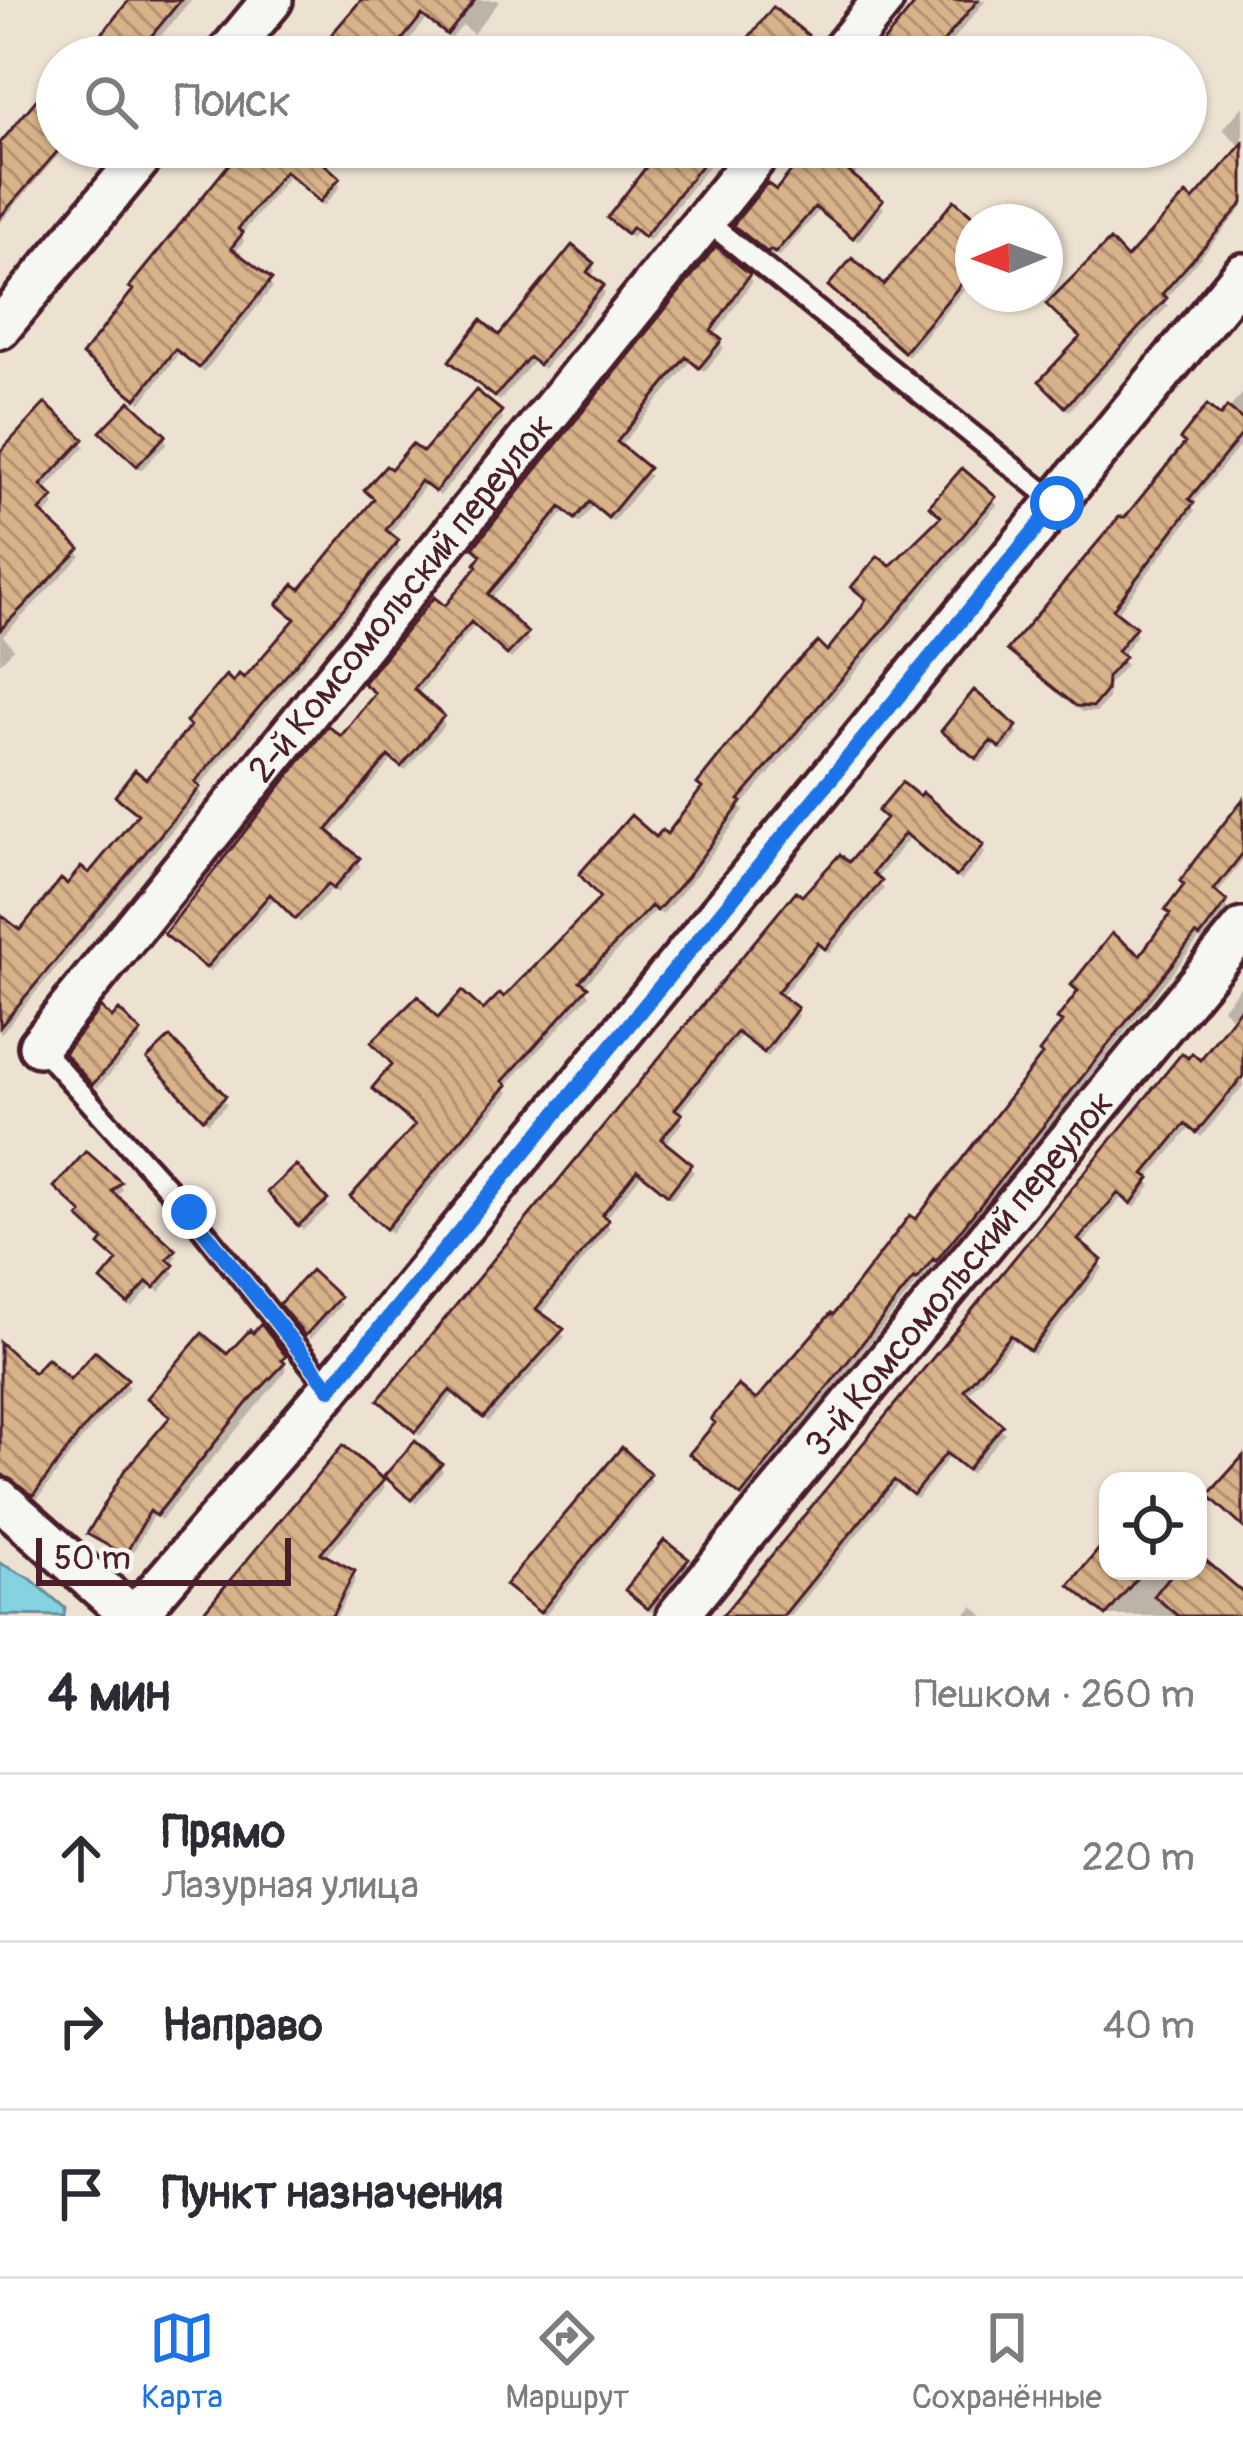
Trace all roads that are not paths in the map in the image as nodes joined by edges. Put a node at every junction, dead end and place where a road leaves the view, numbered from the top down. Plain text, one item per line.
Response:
1 (272, 0) edge
2 (884, 0) edge
3 (242, 36) edge
4 (854, 36) edge
5 (133, 168) edge
6 (747, 168) edge
7 (704, 220) junction
8 (1243, 274) edge
9 (0, 328) edge
10 (1057, 503) junction
11 (1243, 929) edge
12 (39, 1046) joint
13 (330, 1389) junction
14 (0, 1499) edge
15 (134, 1616) edge
16 (677, 1616) edge

1 - 3 street
2 - 4 street
5 - 9 street
6 - 7 street, 2-й Комсомольский переулок
7 - 10 lane
7 - 12 street, 2-й Комсомольский переулок
8 - 10 street
10 - 13 street
11 - 16 street, 3-й Комсомольский переулок
12 - 13 lane
13 - 15 street
14 - 15 street

